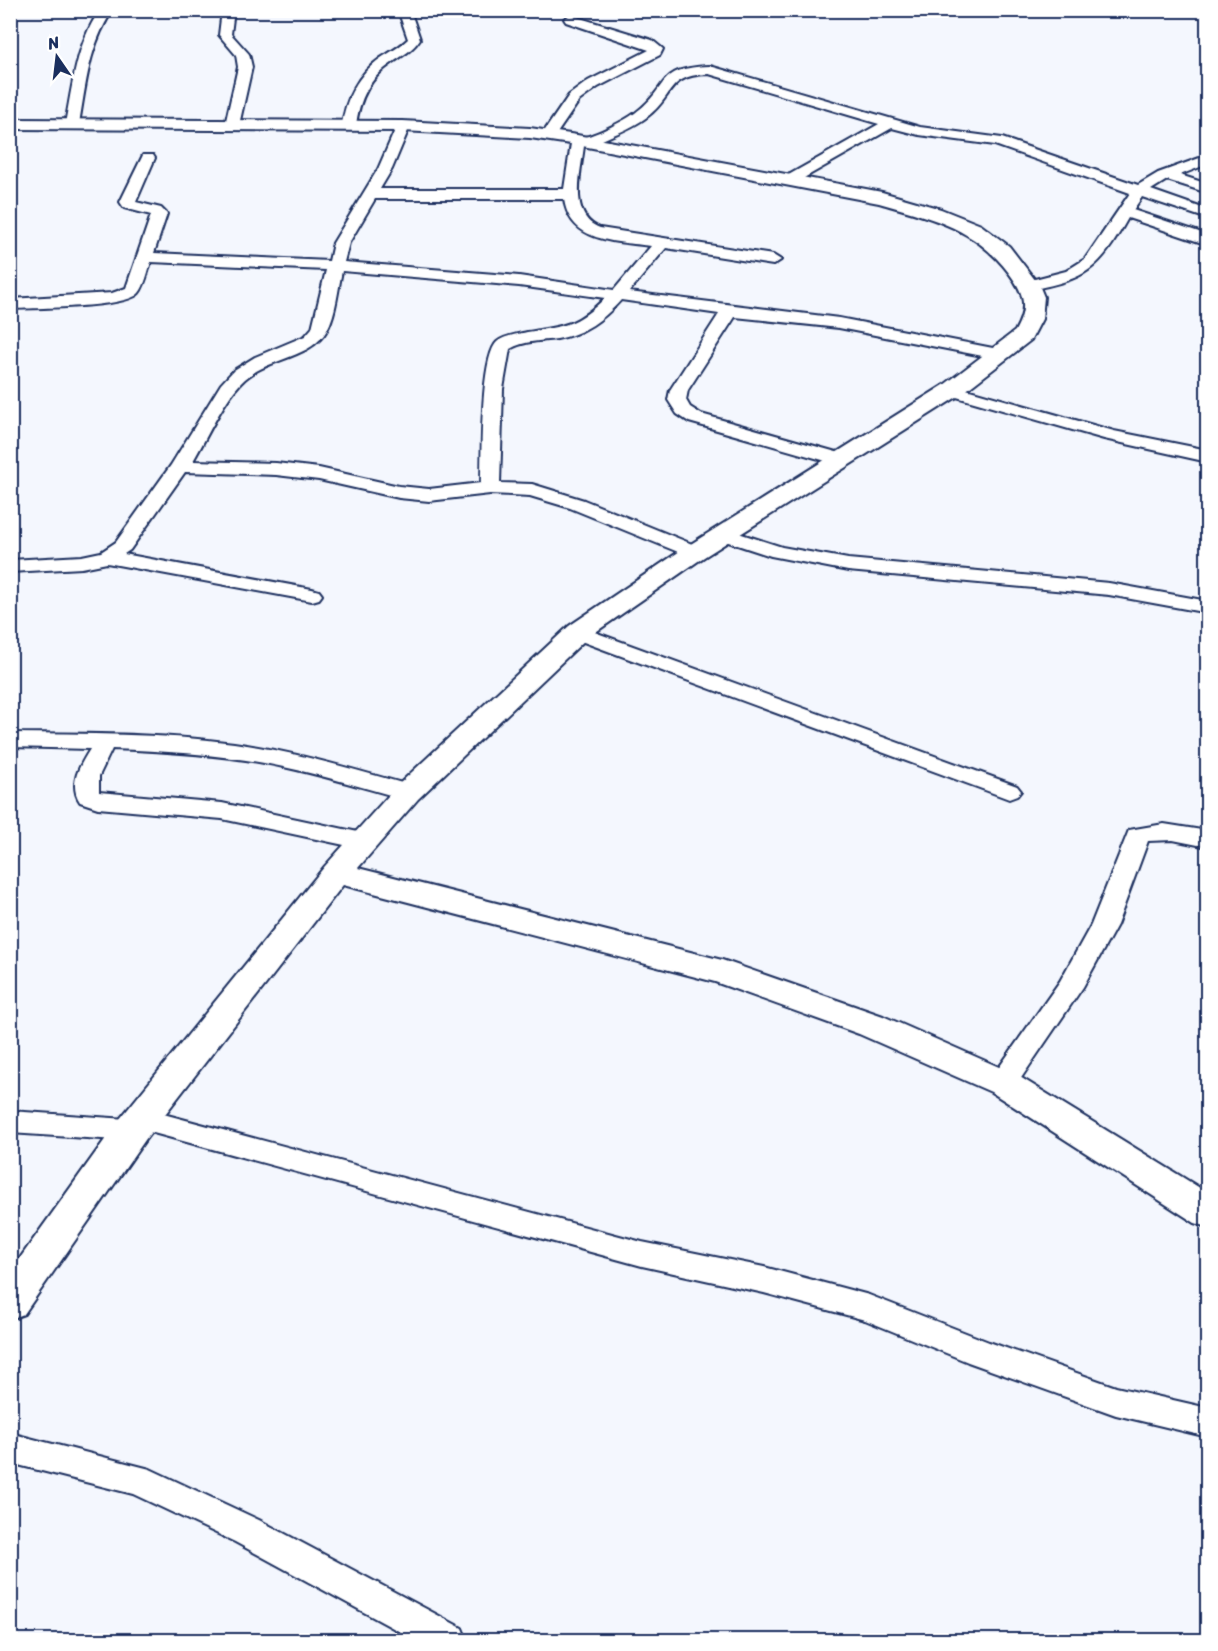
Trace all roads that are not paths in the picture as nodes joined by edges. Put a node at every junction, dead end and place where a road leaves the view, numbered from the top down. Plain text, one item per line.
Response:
1 (107, 10) edge
2 (228, 10) edge
3 (404, 10) edge
4 (570, 19) dead end
5 (892, 122) junction
6 (10, 124) edge
7 (72, 124) junction
8 (232, 125) junction
9 (349, 126) junction
10 (403, 126) junction
11 (548, 136) junction
12 (582, 141) junction
13 (148, 158) dead end
14 (1208, 159) edge
15 (1169, 176) junction
16 (789, 180) junction
17 (1147, 187) junction
18 (1208, 189) edge
19 (371, 194) junction
20 (572, 194) junction
21 (1208, 201) edge
22 (1124, 212) junction
23 (1208, 215) edge
24 (1208, 240) edge
25 (662, 243) junction
26 (144, 257) junction
27 (773, 260) dead end
28 (337, 266) junction
29 (1029, 285) junction
30 (617, 295) junction
31 (10, 304) edge
32 (730, 311) junction
33 (998, 354) junction
34 (952, 390) junction
35 (1208, 456) edge
36 (840, 459) junction
37 (180, 466) junction
38 (490, 488) junction
39 (723, 534) junction
40 (695, 552) junction
41 (107, 557) junction
42 (10, 566) edge
43 (312, 595) dead end
44 (1206, 610) edge
45 (578, 632) junction
46 (10, 740) edge
47 (104, 743) junction
48 (1009, 791) dead end
49 (408, 792) junction
50 (1208, 839) edge
51 (363, 841) junction
52 (336, 873) junction
53 (1003, 1083) junction
54 (10, 1122) edge
55 (136, 1124) junction
56 (1208, 1212) edge
57 (10, 1303) edge
58 (1208, 1423) edge
59 (10, 1448) edge
60 (449, 1641) edge

1 - 7 street
2 - 8 street
3 - 9 street
4 - 11 street
5 - 12 street
5 - 16 street
5 - 17 street
6 - 7 street
7 - 8 street
8 - 9 street
9 - 10 street
10 - 11 street
10 - 19 street
11 - 12 street
12 - 16 street
12 - 20 street
13 - 26 street
14 - 15 street
15 - 17 street
15 - 18 street
16 - 29 street
17 - 21 street
17 - 22 street
17 - 23 street
19 - 20 street
19 - 28 street
20 - 25 street
22 - 24 street
22 - 29 street
25 - 27 street
25 - 30 street
26 - 28 street
26 - 31 street
28 - 30 street
28 - 37 street
29 - 33 street
30 - 32 street
30 - 38 street
32 - 33 street
32 - 36 street
33 - 34 street
34 - 35 street
34 - 36 street
36 - 39 street
37 - 38 street
37 - 41 street
38 - 40 street
39 - 40 street
39 - 44 street
40 - 45 street
41 - 42 street
41 - 43 street
45 - 48 street
45 - 49 street
46 - 47 street
47 - 49 street
47 - 51 street
49 - 51 street
50 - 53 street
51 - 52 street
52 - 53 street
52 - 55 street
53 - 56 street
54 - 55 street
55 - 57 street
55 - 58 street
59 - 60 street

